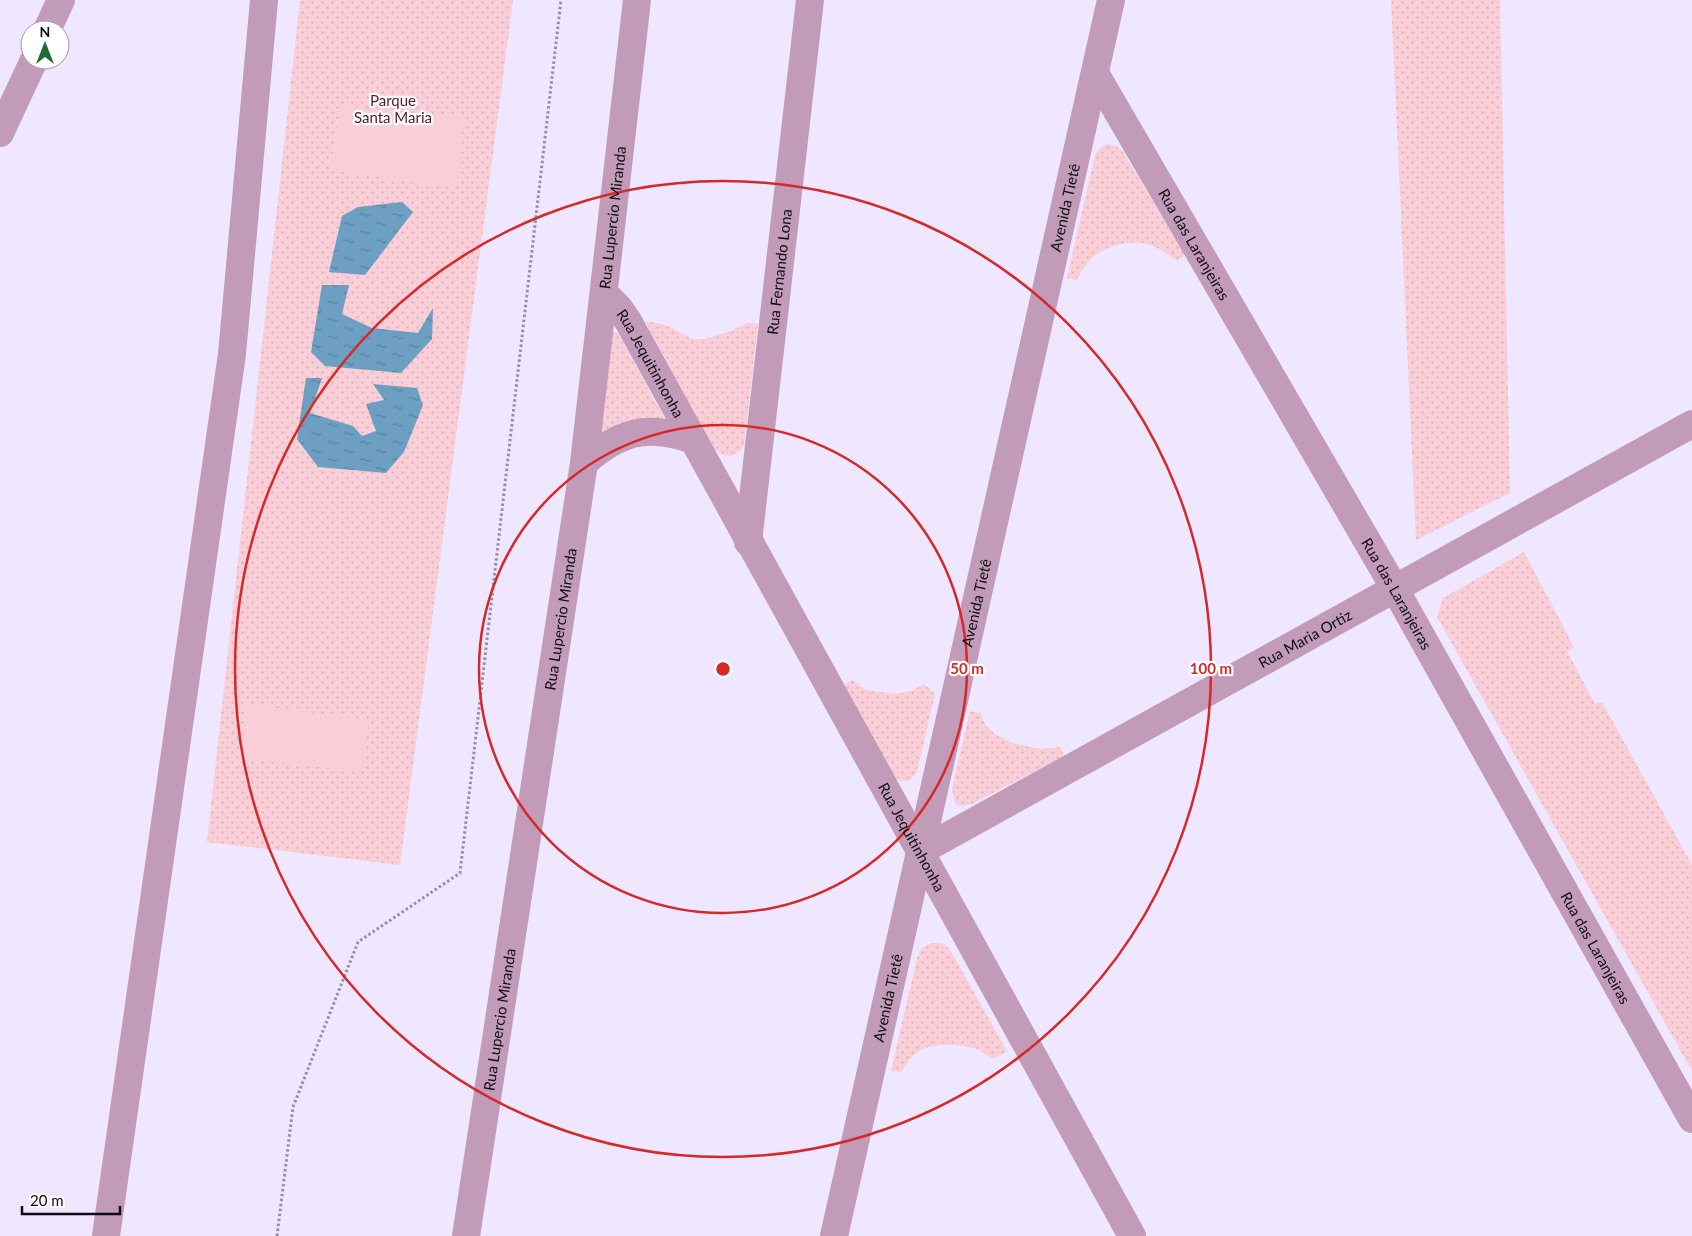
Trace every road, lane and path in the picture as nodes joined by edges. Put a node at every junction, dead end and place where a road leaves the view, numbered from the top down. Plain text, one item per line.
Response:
1 (61, 0) edge
2 (264, 0) edge
3 (561, 0) edge
4 (637, 0) edge
5 (810, 0) edge
6 (1111, 0) edge
7 (52, 20) edge
8 (29, 70) edge
9 (1095, 73) junction
10 (0, 133) edge
11 (604, 293) junction
12 (1692, 424) edge
13 (691, 439) junction
14 (584, 463) junction
15 (748, 542) junction
16 (1395, 589) junction
17 (919, 852) junction
18 (1692, 1119) edge
19 (106, 1236) edge
20 (277, 1236) edge
21 (466, 1236) edge
22 (834, 1236) edge
23 (1132, 1236) edge

1 - 7 street
2 - 19 street
3 - 20 path
4 - 11 street, Rua Lupercio Miranda
5 - 15 street, Rua Fernando Lona
6 - 9 street, Avenida Tietê
8 - 10 street
9 - 16 street, Rua das Laranjeiras
9 - 17 street, Avenida Tietê
11 - 13 street, Rua Jequitinhonha
11 - 14 street, Rua Lupercio Miranda
12 - 16 street, Rua Maria Ortiz
13 - 14 street, Rua Jequitinhonha
13 - 15 street, Rua Jequitinhonha
14 - 21 street, Rua Lupercio Miranda
15 - 17 street, Rua Jequitinhonha
16 - 17 street, Rua Maria Ortiz
16 - 18 street, Rua das Laranjeiras
17 - 22 street, Avenida Tietê
17 - 23 street, Rua Jequitinhonha

